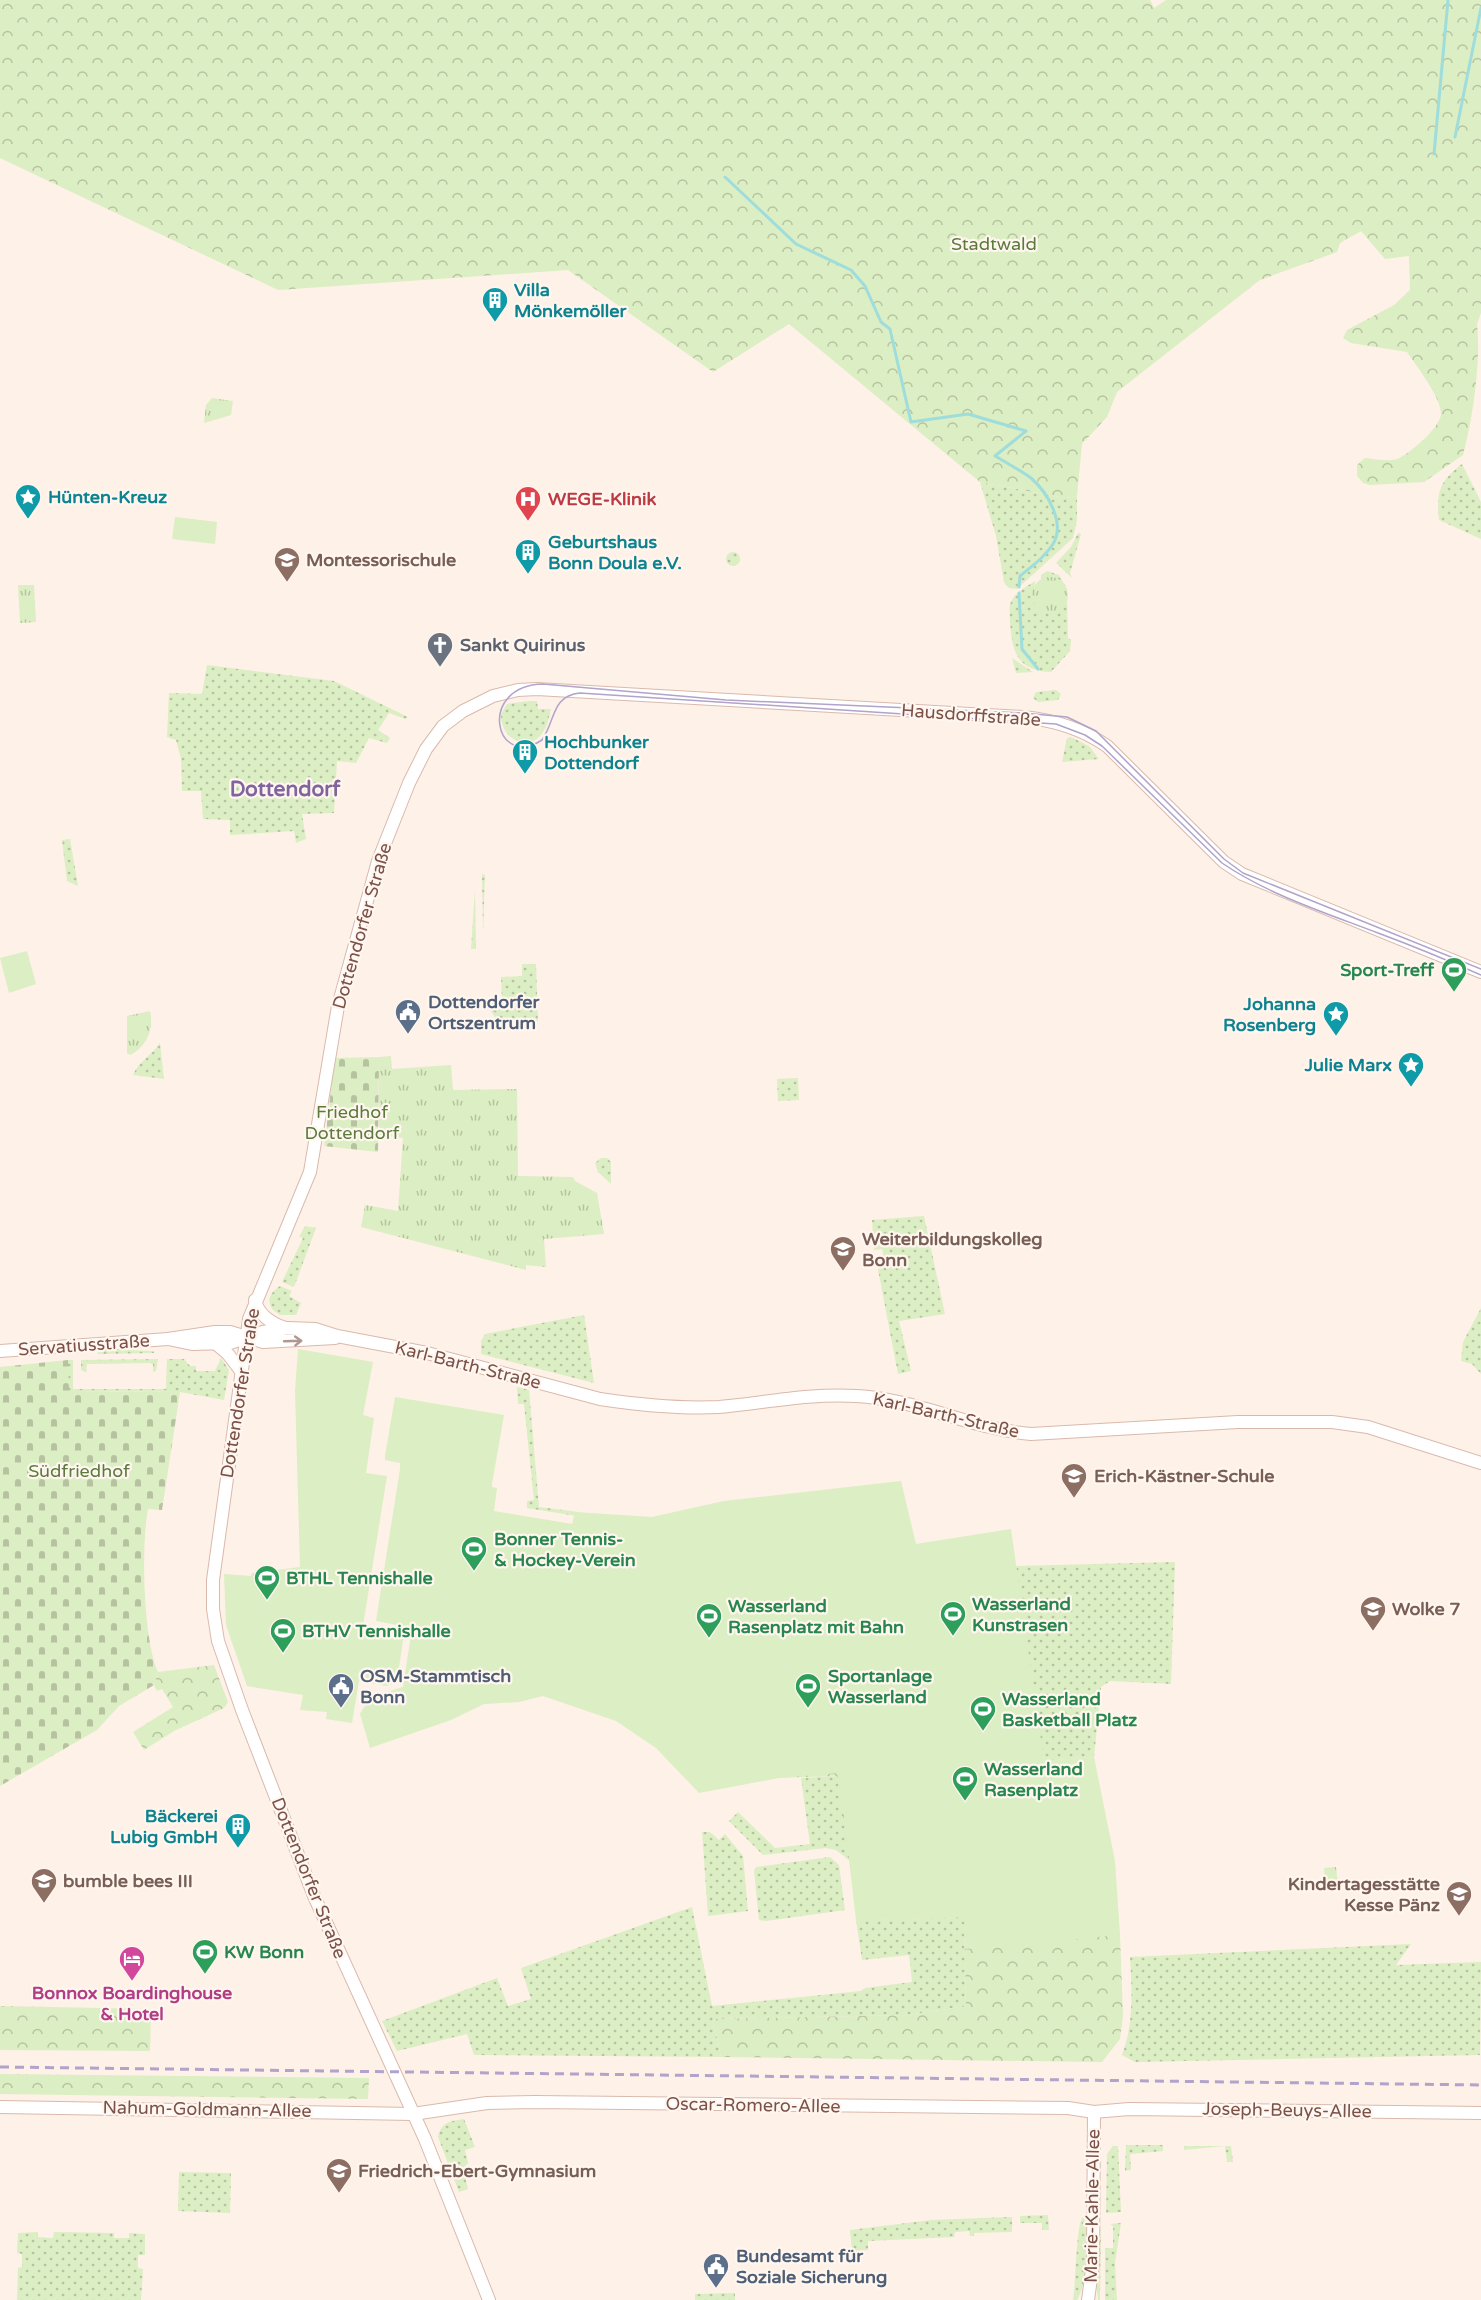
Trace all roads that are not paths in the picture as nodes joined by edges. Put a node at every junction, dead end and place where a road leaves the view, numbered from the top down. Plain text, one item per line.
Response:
1 (493, 696) joint
2 (1481, 972) edge
3 (255, 1300) junction
4 (288, 1328) junction
5 (341, 1337) junction
6 (246, 1338) junction
7 (168, 1339) junction
8 (215, 1343) junction
9 (0, 1351) edge
10 (241, 1371) junction
11 (1481, 1463) edge
12 (0, 2107) edge
13 (1094, 2112) junction
14 (1481, 2113) edge
15 (413, 2114) junction
16 (489, 2300) edge
17 (1088, 2300) edge

1 - 2 main road, Hausdorffstraße
1 - 3 main road, Dottendorfer Straße
3 - 4 main road
3 - 6 main road, Dottendorfer Straße
4 - 5 main road, Karl-Barth-Straße
4 - 6 main road, Karl-Barth-Straße
6 -> 5 main road, Karl-Barth-Straße
5 - 11 main road, Karl-Barth-Straße
6 - 7 main road, Servatiusstraße
6 - 8 main road, Servatiusstraße
6 - 10 main road, Dottendorfer Straße
7 - 8 main road, Servatiusstraße
7 - 9 main road, Servatiusstraße
8 - 10 main road
10 - 15 main road, Dottendorfer Straße
12 - 15 main road, Nahum-Goldmann-Allee
13 - 14 main road, Joseph-Beuys-Allee
13 - 15 main road, Oscar-Romero-Allee
13 - 17 main road, Marie-Kahle-Allee
15 - 16 main road, Dottendorfer Straße

